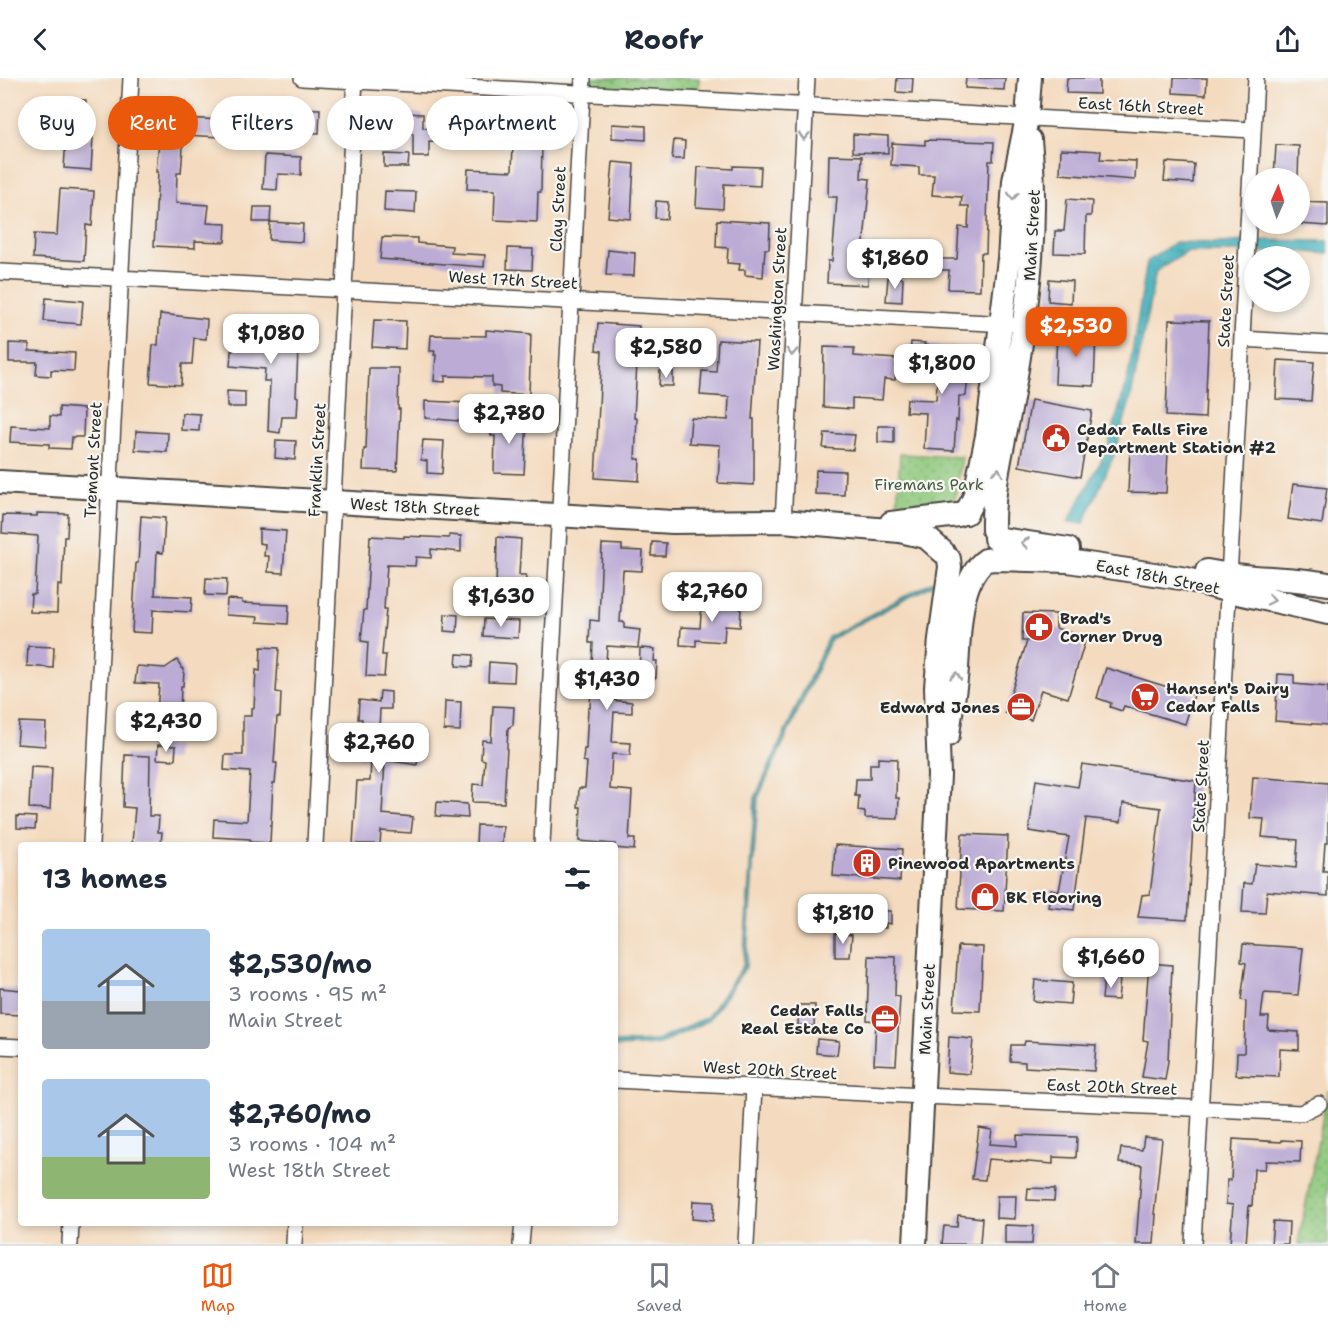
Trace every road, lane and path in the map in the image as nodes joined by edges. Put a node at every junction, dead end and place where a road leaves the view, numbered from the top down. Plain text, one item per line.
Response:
1 (131, 78) edge
2 (302, 78) edge
3 (807, 78) edge
4 (1030, 78) edge
5 (1256, 78) edge
6 (355, 79) edge
7 (583, 86) edge
8 (805, 106) junction
9 (1028, 118) junction
10 (1253, 130) junction
11 (0, 272) edge
12 (120, 278) junction
13 (344, 289) junction
14 (571, 301) junction
15 (794, 313) junction
16 (1000, 324) junction
17 (1024, 325) junction
18 (1242, 339) junction
19 (1328, 344) edge
20 (0, 482) edge
21 (110, 489) junction
22 (333, 502) junction
23 (962, 514) junction
24 (560, 515) junction
25 (783, 521) junction
26 (831, 524) junction
27 (994, 534) junction
28 (946, 555) junction
29 (985, 561) junction
30 (1230, 583) junction
31 (1328, 584) edge
32 (1328, 613) edge
33 (939, 775) junction
34 (91, 842) edge
35 (315, 842) edge
36 (542, 842) edge
37 (0, 1046) edge
38 (18, 1047) edge
39 (618, 1080) edge
40 (754, 1087) junction
41 (922, 1096) junction
42 (1320, 1104) dead end
43 (1202, 1108) junction
44 (71, 1226) edge
45 (522, 1226) edge
46 (70, 1244) edge
47 (521, 1244) edge
48 (746, 1244) edge
49 (915, 1244) edge
50 (1193, 1244) edge

1 - 12 street, Tremont Street
2 - 6 street, East 16th Street
3 - 8 street, Washington Street
4 - 9 main road, Main Street
5 - 10 street, State Street
6 - 7 street, East 16th Street
6 - 13 street, Franklin Street
7 - 8 street, East 16th Street
7 - 14 street, Clay Street
8 - 9 street, East 16th Street
8 -> 15 street, Washington Street
9 - 10 street, East 16th Street
9 -> 16 main road, Main Street
9 - 17 main road, Main Street
10 - 18 street, State Street
11 - 12 street, West 17th Street
12 - 13 street, West 17th Street
12 - 21 street, Tremont Street
13 - 14 street, West 17th Street
13 - 22 street, Franklin Street
14 - 15 street, West 17th Street
14 - 24 street, Clay Street
15 - 16 street, West 17th Street
15 -> 25 street, Washington Street
16 - 17 street, West 17th Street
16 - 23 main road, Main Street
27 -> 17 main road, Main Street
18 - 19 street
18 - 30 street, State Street
20 - 21 main road, West 18th Street
21 - 22 main road, West 18th Street
21 - 34 street, Tremont Street
22 - 24 main road, West 18th Street
22 - 35 street, Franklin Street
23 - 26 main road, West 18th Street
23 - 27 main road
23 - 28 main road
24 - 25 main road, West 18th Street
24 - 36 street, Clay Street
25 - 26 main road, West 18th Street
26 - 28 main road, West 18th Street
27 - 29 main road
30 -> 27 main road, East 18th Street
28 - 29 main road
28 - 33 main road, Main Street
29 - 30 main road, East 18th Street
33 -> 29 main road, Main Street
30 - 31 main road, East 18th Street
30 -> 32 main road, East 18th Street
30 - 43 street, State Street
33 - 41 main road, Main Street
37 - 38 street
39 - 40 street, West 20th Street
40 - 41 street, West 20th Street
40 - 48 street
41 - 43 street, East 20th Street
41 - 49 main road, Main Street
42 - 43 street, East 20th Street
43 - 50 street, State Street
44 - 46 street
45 - 47 street

